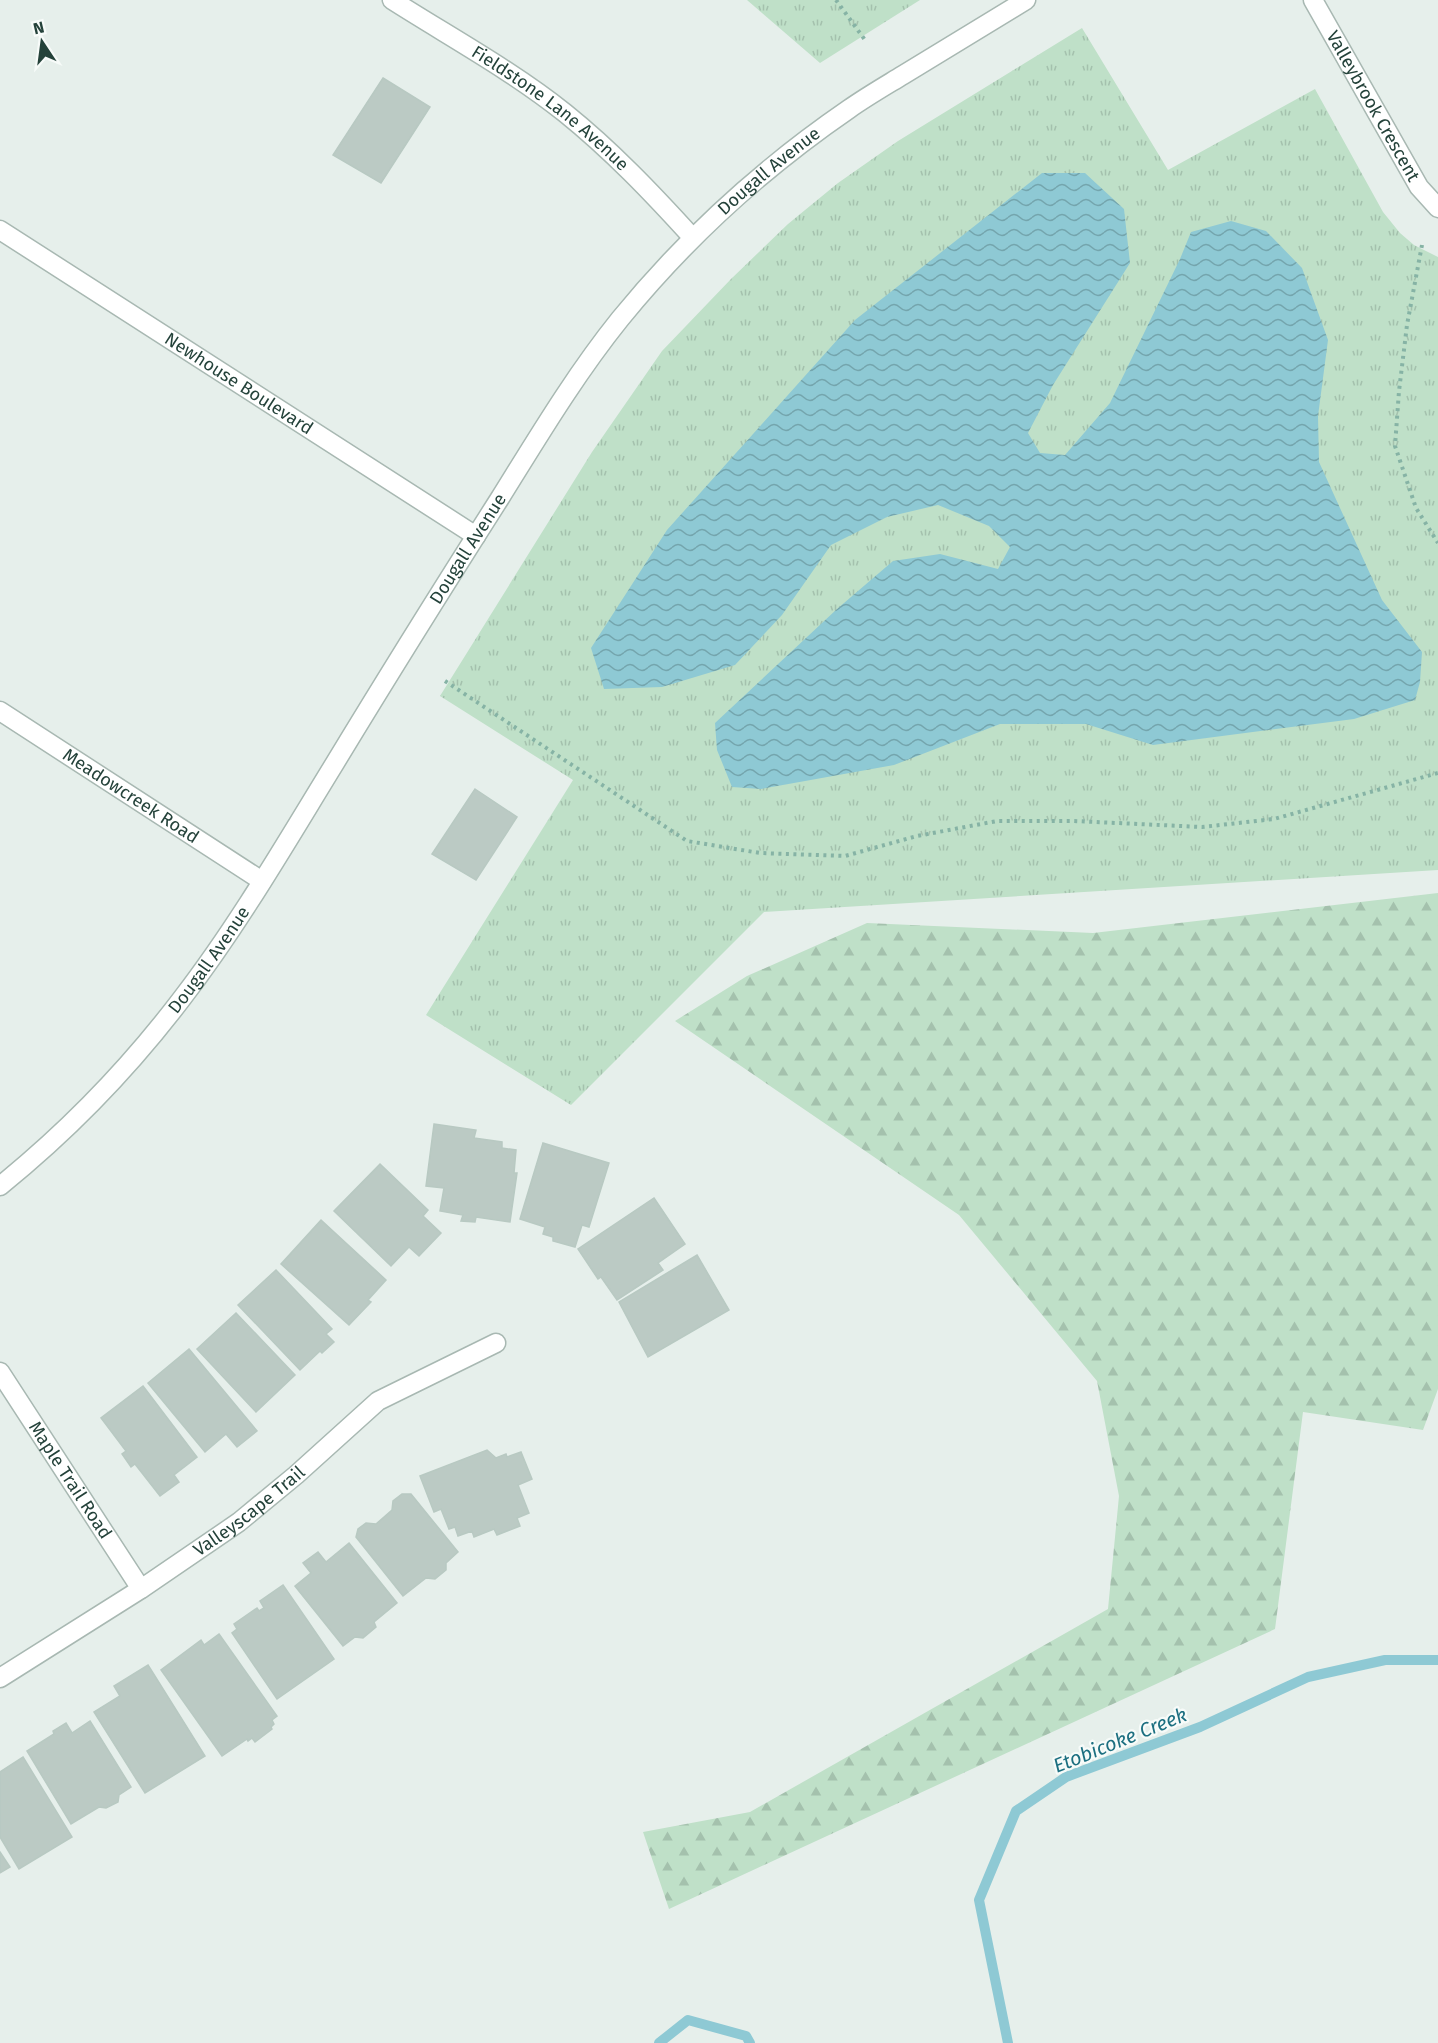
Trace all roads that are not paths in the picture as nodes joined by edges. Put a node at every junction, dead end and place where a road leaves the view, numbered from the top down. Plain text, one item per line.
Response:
1 (392, 0) edge
2 (1026, 0) edge
3 (1313, 0) edge
4 (1438, 208) edge
5 (0, 230) edge
6 (692, 237) junction
7 (476, 536) junction
8 (0, 711) edge
9 (262, 881) junction
10 (0, 1186) edge
11 (496, 1343) dead end
12 (0, 1372) edge
13 (141, 1589) junction
14 (0, 1678) edge

1 - 6 street, Fieldstone Lane Avenue
2 - 6 street, Dougall Avenue
3 - 4 street, Valleybrook Crescent
5 - 7 street, Newhouse Boulevard
6 - 7 street, Dougall Avenue
7 - 9 street, Dougall Avenue
8 - 9 street, Meadowcreek Road
9 - 10 street, Dougall Avenue
11 - 13 street, Valleyscape Trail
12 - 13 street, Maple Trail Road
13 - 14 street, Valleyscape Trail

